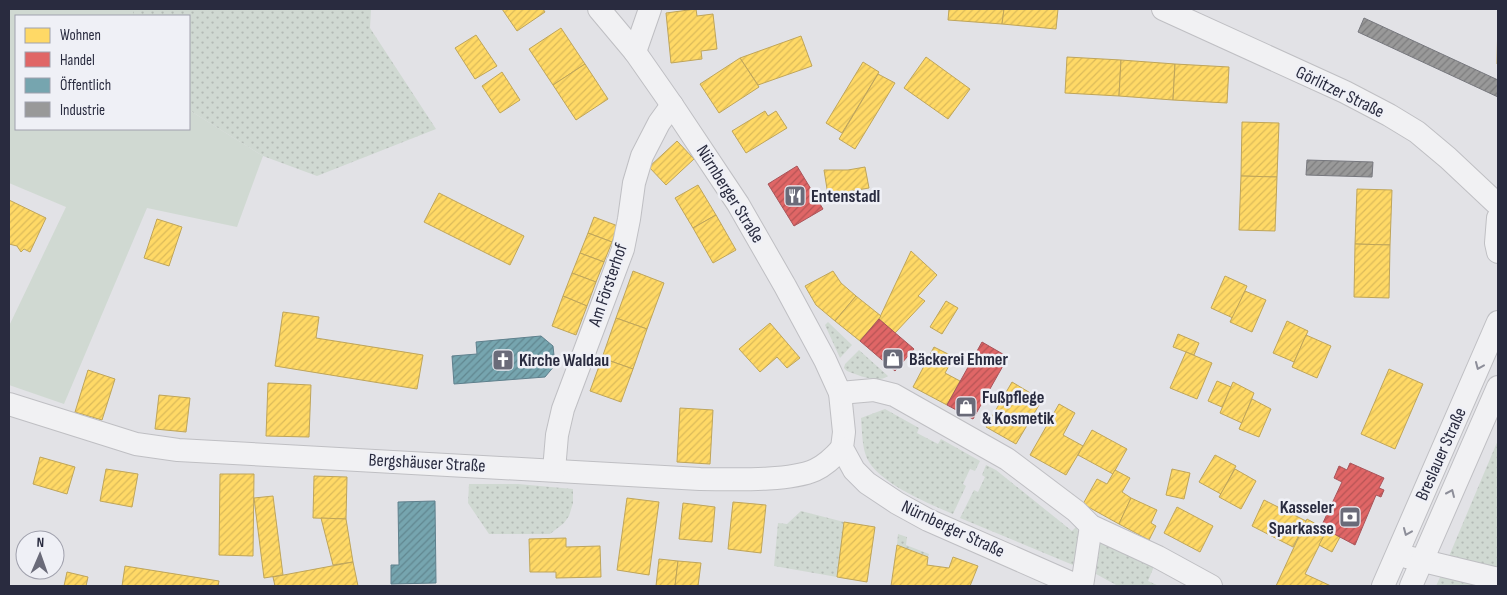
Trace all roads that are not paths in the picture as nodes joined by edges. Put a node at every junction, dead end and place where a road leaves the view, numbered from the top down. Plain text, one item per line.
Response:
1 (598, 9) edge
2 (650, 9) edge
3 (1163, 9) edge
4 (635, 52) junction
5 (672, 105) junction
6 (1498, 204) edge
7 (1498, 218) edge
8 (1498, 252) edge
9 (1498, 322) edge
10 (1498, 387) edge
11 (840, 393) junction
12 (9, 404) edge
13 (842, 448) junction
14 (554, 470) junction
15 (1091, 526) junction
16 (1397, 554) junction
17 (1422, 561) junction
18 (1498, 579) edge
19 (1078, 586) edge
20 (1082, 586) edge
21 (1211, 586) edge
22 (1383, 586) edge
23 (1411, 586) edge

1 - 4 street, Nürnberger Straße
2 - 4 street
3 - 6 street, Görlitzer Straße
4 - 5 street, Nürnberger Straße
5 - 11 street, Nürnberger Straße
5 - 14 street, Am Försterhof
7 - 8 street
9 -> 16 street, Breslauer Straße
17 -> 10 street, Breslauer Straße
11 - 13 street, Nürnberger Straße
11 - 15 street
12 - 14 street, Bergshäuser Straße
13 - 14 street, Bergshäuser Straße
13 - 19 street, Nürnberger Straße
15 - 20 street
15 - 21 street
16 - 17 street
16 - 22 street, Breslauer Straße
17 - 18 street
17 - 23 street, Breslauer Straße

